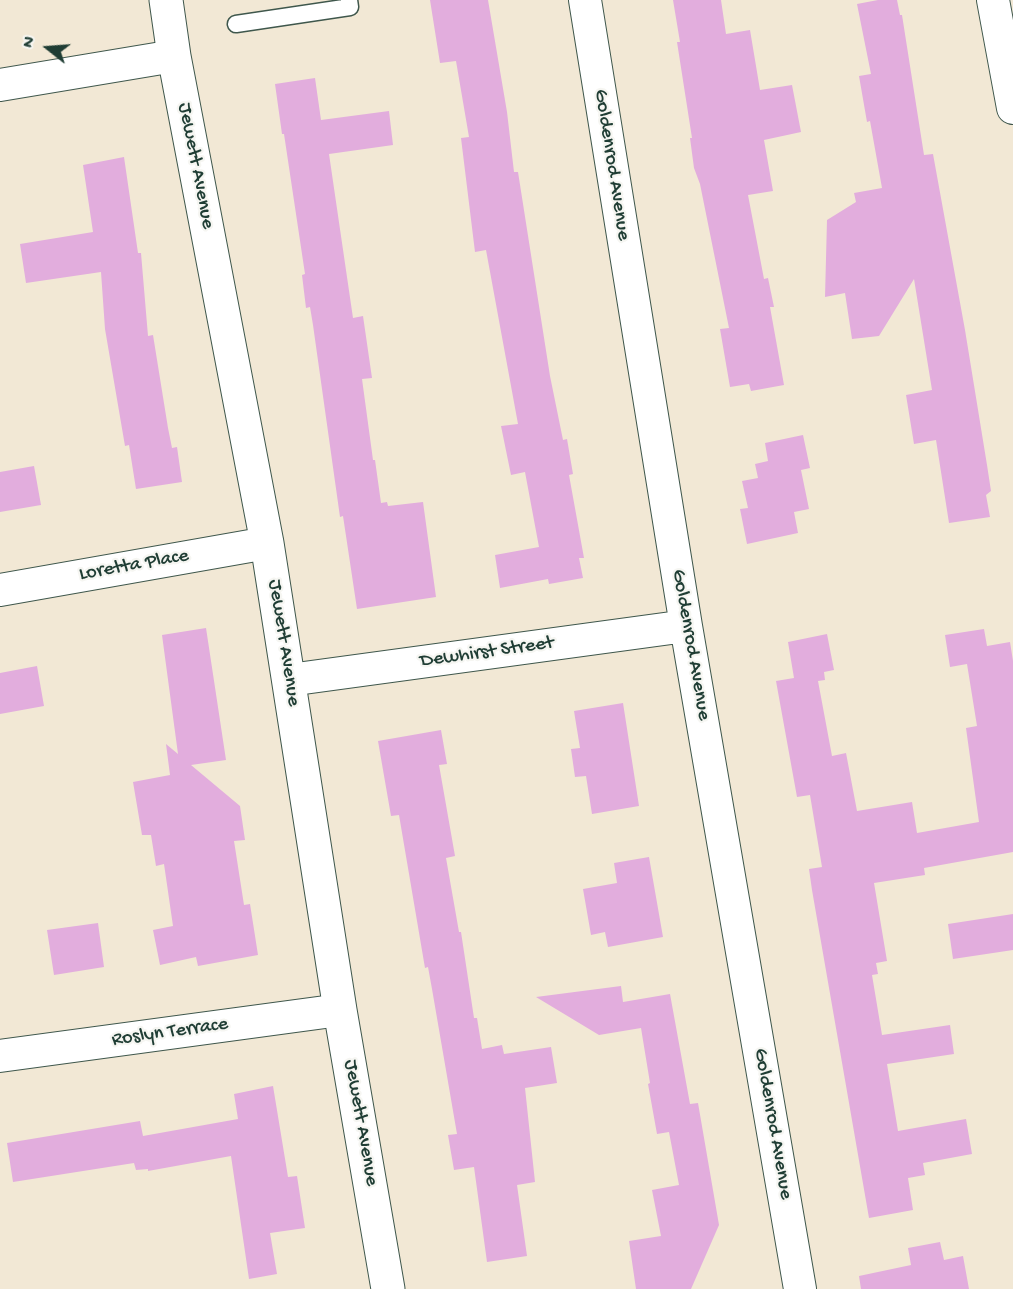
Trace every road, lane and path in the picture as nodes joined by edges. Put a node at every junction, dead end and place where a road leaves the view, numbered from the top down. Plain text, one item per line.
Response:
1 (166, 0) edge
2 (349, 0) edge
3 (585, 0) edge
4 (993, 0) edge
5 (236, 24) dead end
6 (174, 56) junction
7 (0, 86) edge
8 (1013, 108) edge
9 (267, 543) junction
10 (0, 590) edge
11 (686, 626) junction
12 (289, 680) junction
13 (340, 1010) junction
14 (0, 1056) edge
15 (388, 1289) edge
16 (800, 1289) edge

1 - 6 main road, Jewett Avenue
2 - 5 lane
3 - 11 street, Goldenrod Avenue
4 - 8 street
6 - 7 street
6 - 9 main road, Jewett Avenue
9 - 10 street, Loretta Place
9 - 12 main road, Jewett Avenue
11 - 12 street, Dewhirst Street
11 - 16 street, Goldenrod Avenue
12 - 13 main road, Jewett Avenue
13 - 14 street, Roslyn Terrace
13 - 15 main road, Jewett Avenue

